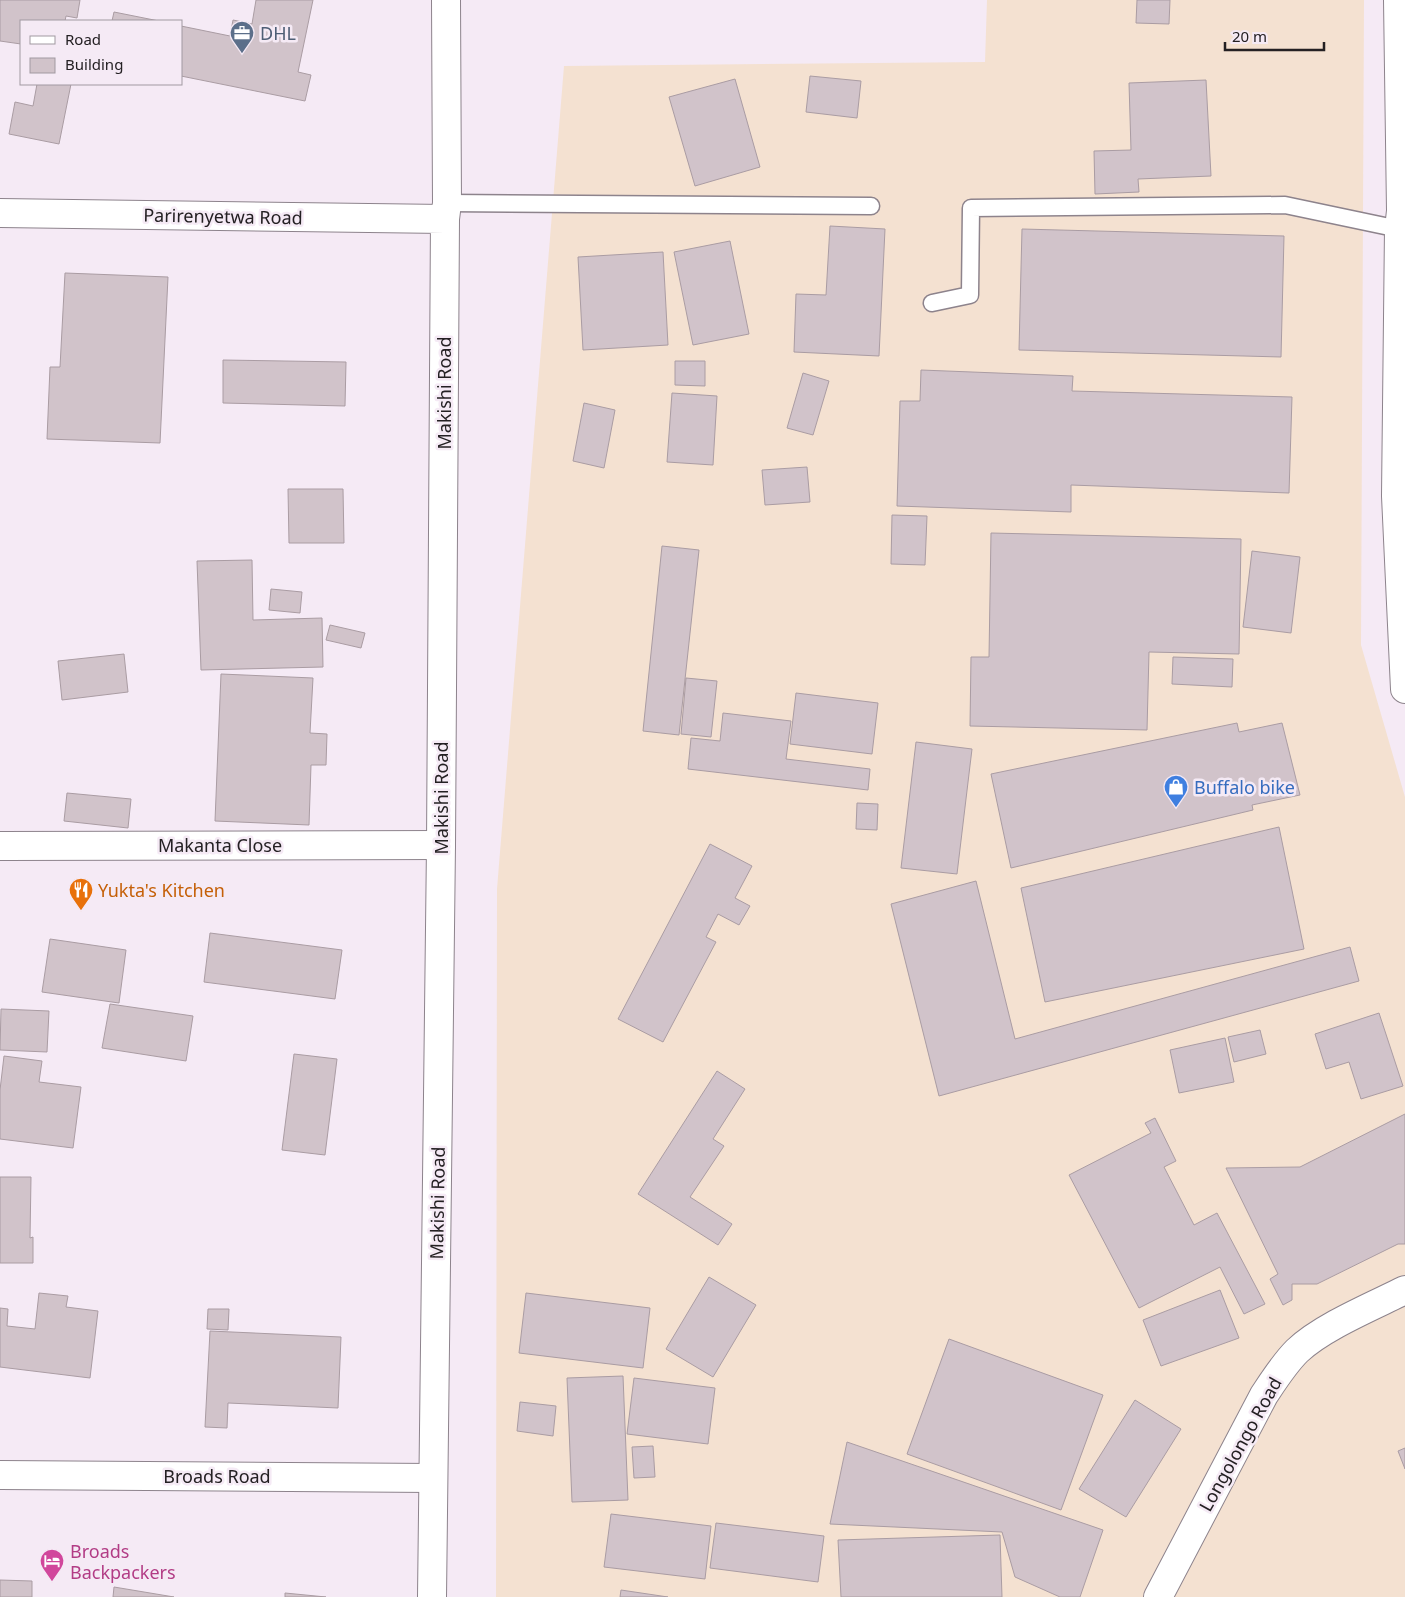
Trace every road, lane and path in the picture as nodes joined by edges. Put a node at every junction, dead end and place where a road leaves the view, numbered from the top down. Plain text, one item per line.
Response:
1 (446, 0) edge
2 (1398, 0) edge
3 (871, 206) dead end
4 (446, 211) junction
5 (0, 212) edge
6 (1402, 217) edge
7 (932, 303) dead end
8 (1405, 689) edge
9 (441, 845) junction
10 (0, 846) edge
11 (1405, 1290) edge
12 (0, 1474) edge
13 (433, 1478) junction
14 (432, 1597) edge
15 (1158, 1597) edge

1 - 4 main road, Makishi Road
2 - 6 main road
3 - 4 lane
4 - 5 main road, Parirenyetwa Road
4 - 9 main road, Makishi Road
6 - 7 lane
6 - 8 main road
9 - 10 main road, Makanta Close
9 - 13 main road, Makishi Road
11 - 15 main road, Longolongo Road
12 - 13 main road, Broads Road
13 - 14 main road, Makishi Road

